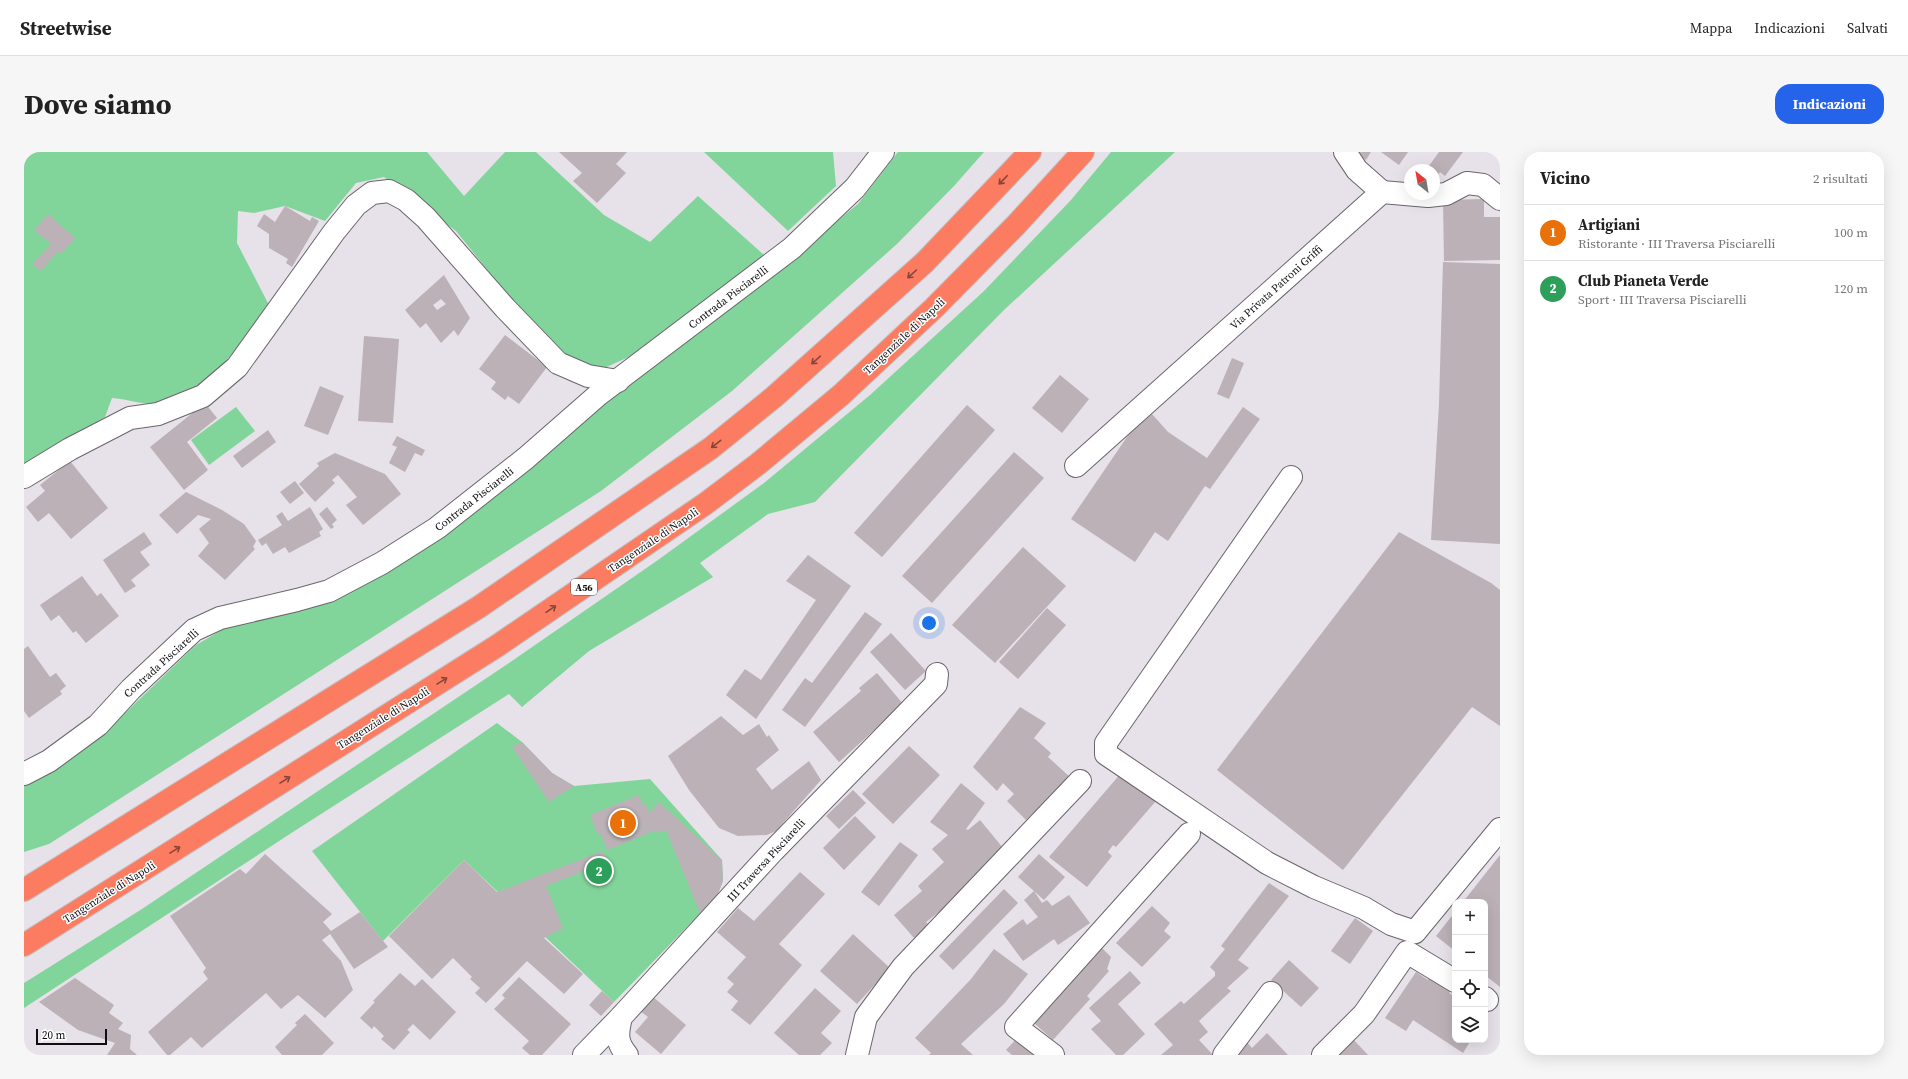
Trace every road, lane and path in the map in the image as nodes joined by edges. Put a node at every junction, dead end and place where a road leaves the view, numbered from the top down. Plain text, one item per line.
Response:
1 (883, 152) edge
2 (1030, 152) edge
3 (1083, 152) edge
4 (1345, 152) edge
5 (1382, 192) junction
6 (1500, 199) edge
7 (618, 381) junction
8 (1076, 466) dead end
9 (24, 478) edge
10 (1291, 478) dead end
11 (937, 674) dead end
12 (24, 774) edge
13 (1080, 781) dead end
14 (1500, 829) edge
15 (1189, 834) dead end
16 (24, 890) edge
17 (24, 945) edge
18 (1452, 979) edge
19 (1271, 994) dead end
20 (621, 1017) junction
21 (584, 1055) edge
22 (628, 1055) edge
23 (857, 1055) edge
24 (1053, 1055) edge
25 (1224, 1055) edge
26 (1323, 1055) edge

1 - 7 street, Contrada Pisciarelli
2 -> 16 highway
17 -> 3 highway, Tangenziale di Napoli / A56
4 - 5 street
5 - 6 street
5 - 8 street, Via Privata Patroni Griffi
7 - 9 street
7 - 12 street, Contrada Pisciarelli
10 - 14 street
11 - 20 street, III Traversa Pisciarelli
13 - 23 street
15 - 24 street
18 - 26 street
19 - 25 street
20 - 21 street, III Traversa Pisciarelli
20 - 22 street

